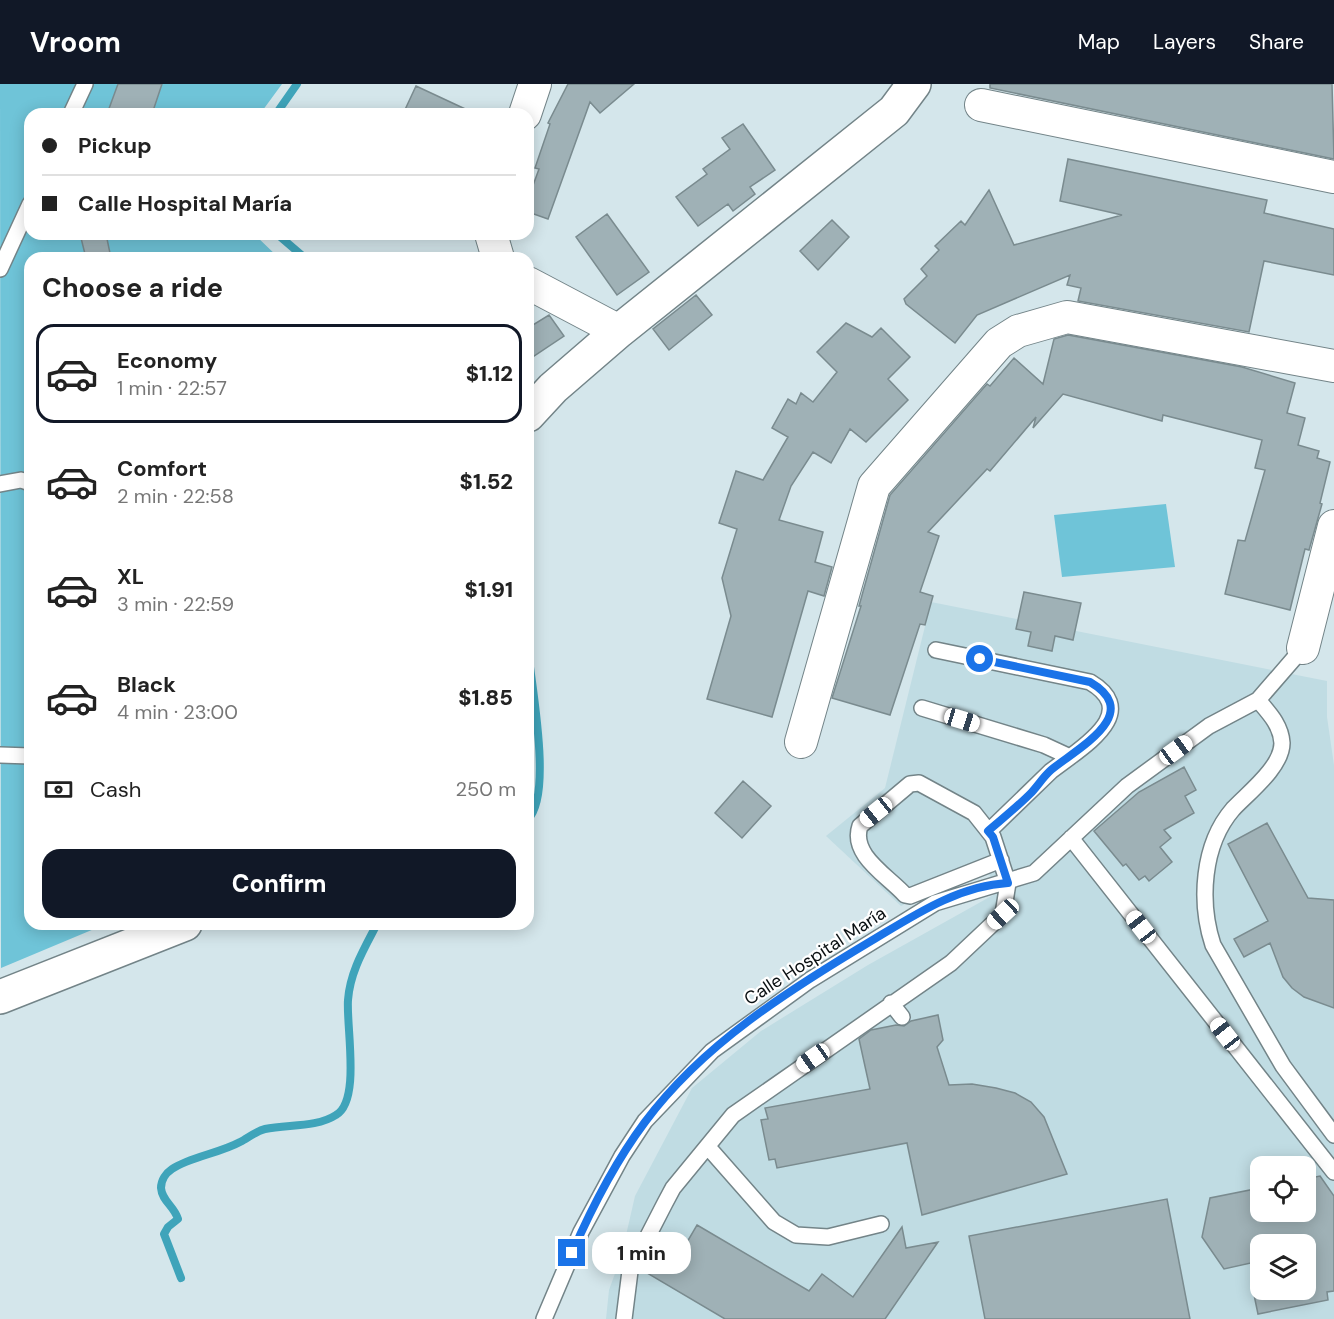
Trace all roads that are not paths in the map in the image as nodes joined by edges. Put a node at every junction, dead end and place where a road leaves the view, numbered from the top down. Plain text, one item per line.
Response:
1 (85, 84) edge
2 (535, 84) edge
3 (914, 84) edge
4 (981, 105) dead end
5 (74, 108) edge
6 (527, 108) edge
7 (1334, 177) edge
8 (24, 217) edge
9 (0, 270) edge
10 (534, 286) edge
11 (619, 331) junction
12 (1334, 366) edge
13 (534, 409) edge
14 (24, 481) edge
15 (0, 484) edge
16 (1334, 526) edge
17 (1303, 648) joint
18 (936, 650) dead end
19 (1258, 700) junction
20 (922, 708) dead end
21 (801, 742) dead end
22 (0, 755) edge
23 (24, 756) edge
24 (1070, 757) junction
25 (988, 831) junction
26 (1071, 838) junction
27 (1001, 860) junction
28 (1008, 883) junction
29 (169, 930) edge
30 (4, 993) edge
31 (891, 1003) junction
32 (902, 1017) dead end
33 (1334, 1135) edge
34 (708, 1147) junction
35 (1334, 1172) edge
36 (881, 1224) dead end
37 (544, 1319) edge
38 (624, 1319) edge

1 - 5 lane
2 - 6 street
3 - 11 street
4 - 7 street
8 - 9 lane
10 - 11 street
11 - 13 street
12 - 21 street
14 - 15 lane
16 - 17 street
17 - 19 lane
18 - 24 lane
19 - 26 lane, Calle Hospital María
19 - 33 lane
20 - 24 lane
22 - 23 lane
24 - 25 lane
25 - 27 lane
25 - 27 lane
26 - 28 lane, Calle Hospital María
26 - 35 lane
27 - 28 lane
28 - 31 lane
28 - 37 lane, Calle Hospital María
29 - 30 street
31 - 32 lane
31 - 34 lane
34 - 36 lane
34 - 38 lane

